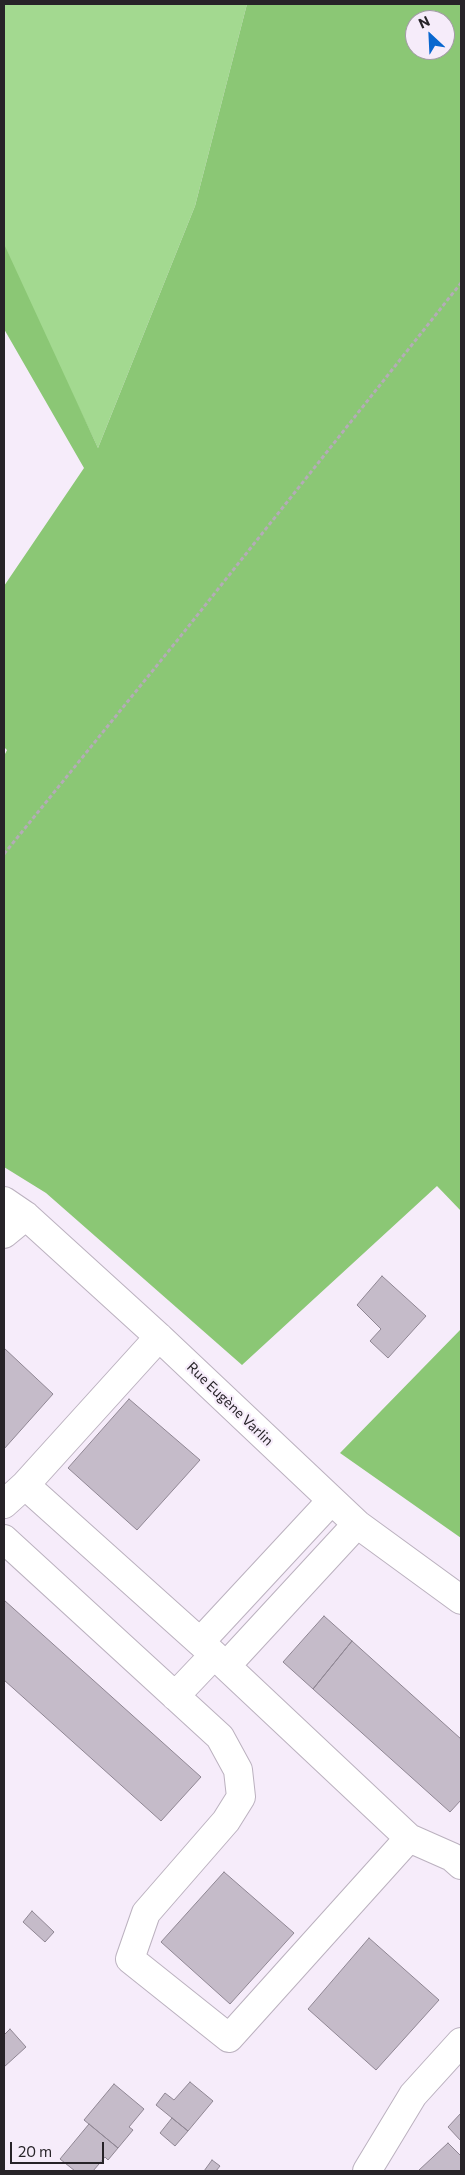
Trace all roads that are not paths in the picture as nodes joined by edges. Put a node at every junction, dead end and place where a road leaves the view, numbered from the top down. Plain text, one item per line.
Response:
1 (4, 1201) edge
2 (26, 1216) junction
3 (4, 1234) edge
4 (159, 1337) junction
5 (25, 1485) junction
6 (331, 1501) junction
7 (4, 1504) edge
8 (357, 1524) junction
9 (4, 1539) edge
10 (461, 1600) edge
11 (213, 1654) junction
12 (175, 1696) junction
13 (409, 1838) junction
14 (458, 1856) edge
15 (461, 2042) edge
16 (367, 2171) edge

1 - 2 street, Rue Eugène Varlin
2 - 3 street
2 - 4 street, Rue Eugène Varlin
4 - 5 street
4 - 6 street, Rue Eugène Varlin
5 - 7 street
5 - 11 street
6 - 8 street, Rue Eugène Varlin
6 - 11 street
8 - 10 street, Rue Eugène Varlin
8 - 11 street
9 - 12 street
11 - 12 street
11 - 13 street
12 - 13 street
13 - 14 street
15 - 16 street

